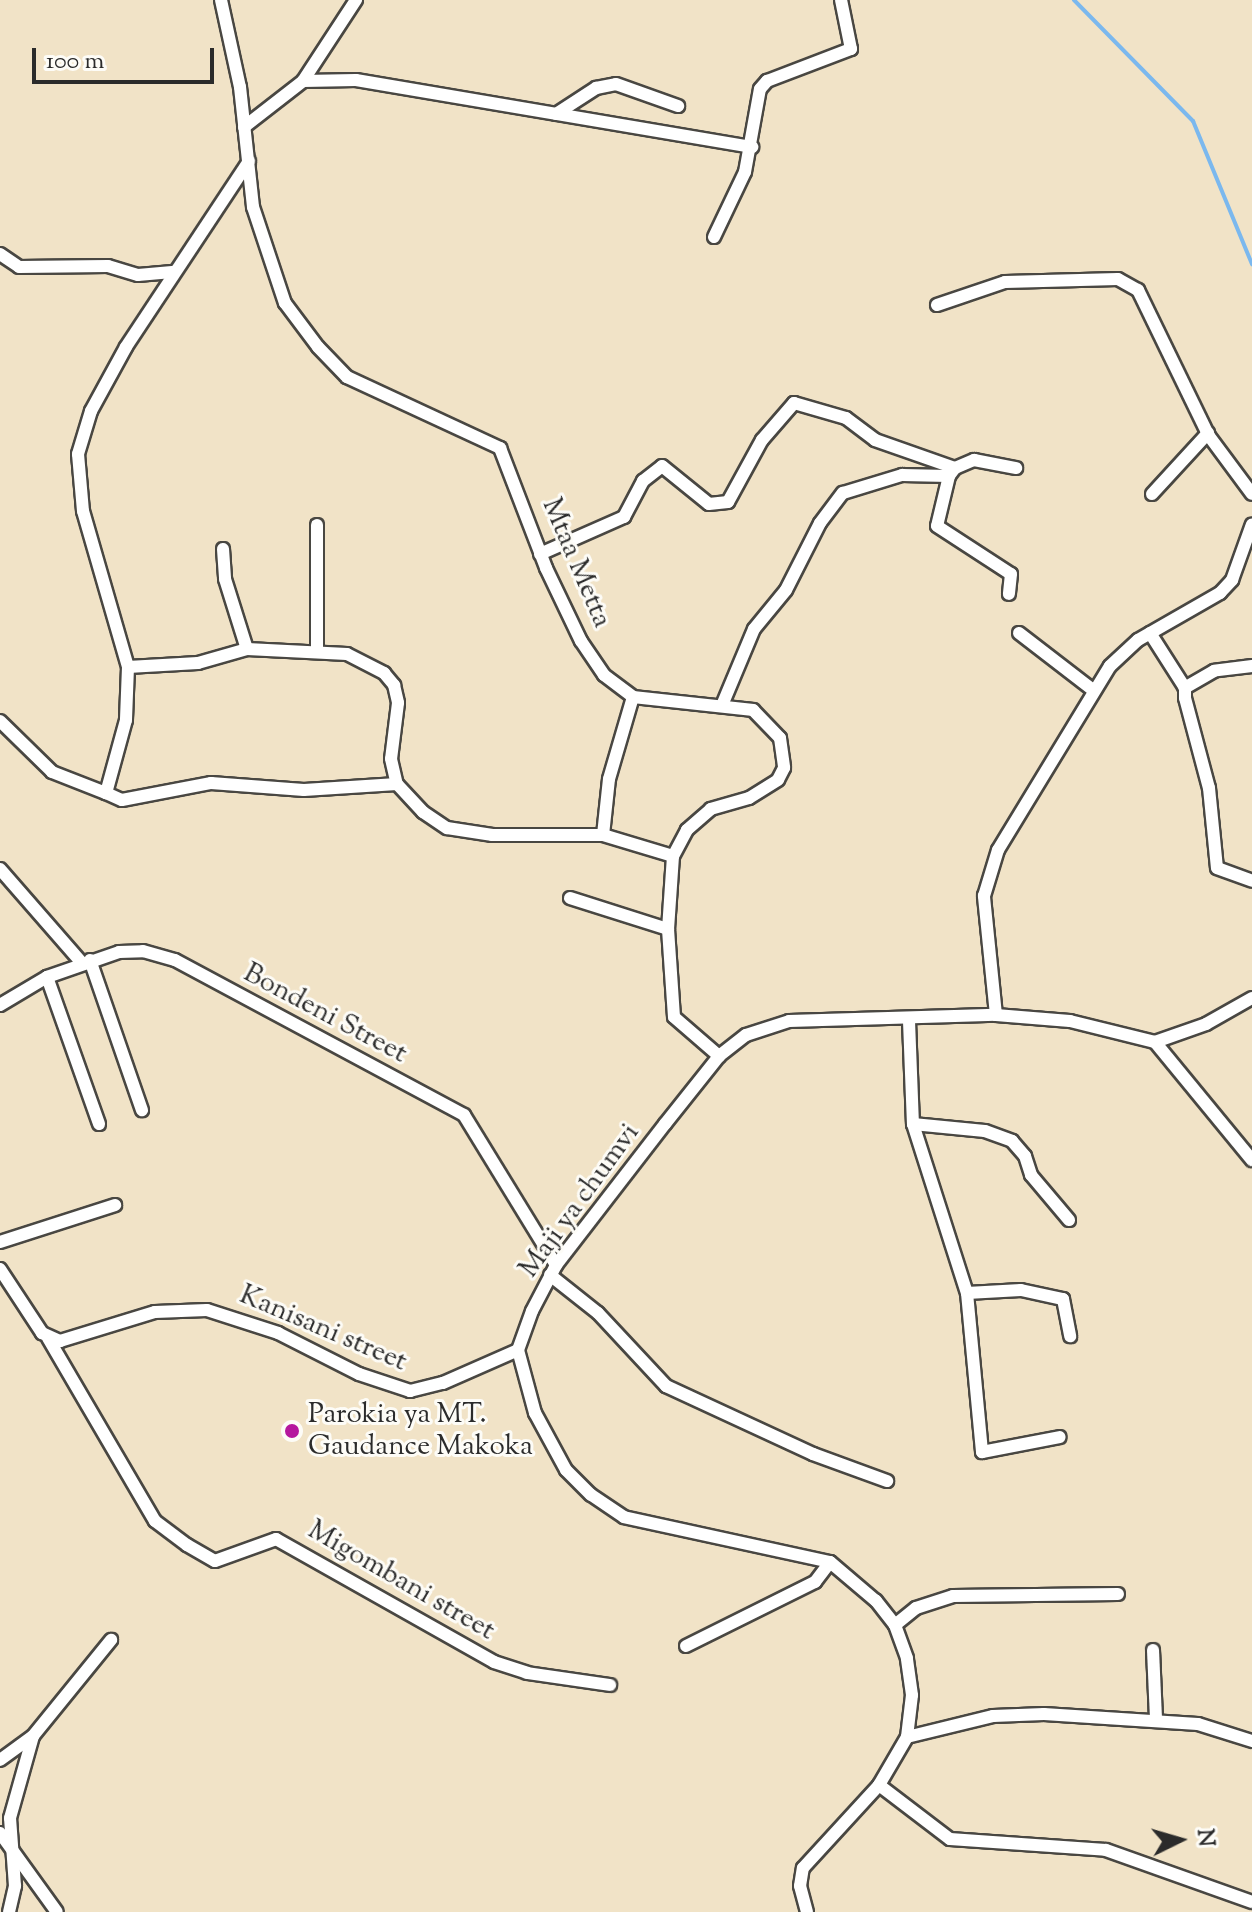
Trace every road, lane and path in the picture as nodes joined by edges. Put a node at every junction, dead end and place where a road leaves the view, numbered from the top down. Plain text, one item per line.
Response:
1 (221, 0) edge
2 (356, 0) edge
3 (841, 0) edge
4 (303, 81) junction
5 (678, 106) dead end
6 (556, 114) junction
7 (244, 127) junction
8 (752, 147) junction
9 (249, 161) junction
10 (714, 237) dead end
11 (0, 254) edge
12 (175, 272) junction
13 (937, 305) dead end
14 (1208, 433) junction
15 (1016, 468) dead end
16 (952, 472) junction
17 (1152, 494) dead end
18 (1252, 494) edge
19 (1252, 524) edge
20 (317, 525) dead end
21 (223, 549) dead end
22 (540, 554) junction
23 (1009, 594) dead end
24 (1019, 633) dead end
25 (1150, 633) junction
26 (247, 649) junction
27 (317, 650) junction
28 (1252, 666) edge
29 (128, 667) junction
30 (1185, 688) junction
31 (1093, 690) junction
32 (633, 697) junction
33 (723, 703) junction
34 (0, 721) edge
35 (397, 784) junction
36 (106, 793) junction
37 (603, 835) junction
38 (673, 856) junction
39 (0, 869) edge
40 (1252, 881) edge
41 (570, 898) dead end
42 (668, 929) junction
43 (86, 961) junction
44 (47, 977) junction
45 (1252, 998) edge
46 (0, 1005) edge
47 (996, 1015) junction
48 (909, 1021) junction
49 (1155, 1042) junction
50 (719, 1056) junction
51 (142, 1110) dead end
52 (99, 1124) dead end
53 (913, 1124) junction
54 (1252, 1160) edge
55 (115, 1205) dead end
56 (1069, 1220) dead end
57 (0, 1242) edge
58 (0, 1269) edge
59 (553, 1270) junction
60 (967, 1293) junction
61 (1070, 1336) dead end
62 (48, 1338) junction
63 (518, 1350) junction
64 (1060, 1437) dead end
65 (887, 1481) dead end
66 (830, 1562) junction
67 (1118, 1594) dead end
68 (895, 1625) junction
69 (111, 1640) dead end
70 (686, 1646) dead end
71 (1153, 1650) dead end
72 (610, 1685) dead end
73 (1156, 1720) junction
74 (33, 1736) junction
75 (907, 1737) junction
76 (1252, 1741) edge
77 (0, 1760) edge
78 (879, 1785) junction
79 (0, 1833) edge
80 (11, 1844) junction
81 (1252, 1902) edge
82 (9, 1912) edge
83 (57, 1912) edge
84 (807, 1912) edge

1 - 7 street, Mtaa Metta
2 - 4 street
3 - 8 street
4 - 6 street
4 - 7 street
5 - 6 street
6 - 8 street
7 - 9 street, Mtaa Metta
8 - 10 street
9 - 12 street
9 - 22 street, Mtaa Metta
11 - 12 street
12 - 29 street
13 - 14 street
14 - 17 street
14 - 18 street
15 - 16 street
16 - 22 street
16 - 23 street
16 - 33 street
19 - 25 street
20 - 27 street
21 - 26 street
22 - 32 street, Mtaa Metta
24 - 31 street
25 - 30 street
25 - 31 street
26 - 27 street
26 - 29 street
27 - 35 street
28 - 30 street
29 - 36 street
30 - 40 street
31 - 47 street
32 - 33 street
32 - 37 street
33 - 38 street
34 - 36 street
35 - 36 street
35 - 37 street
37 - 38 street
38 - 42 street
39 - 43 street
41 - 42 street
42 - 50 street
43 - 44 street, Bondeni Street
43 - 51 street
43 - 59 street, Bondeni Street
44 - 46 street, Bondeni Street
44 - 52 street
45 - 49 street
47 - 48 street, Maji ya chumvi
47 - 49 street, Maji ya chumvi
48 - 50 street, Maji ya chumvi
48 - 53 street
49 - 54 street
50 - 59 street, Maji ya chumvi
53 - 56 street
53 - 60 street
55 - 57 street
58 - 62 street
59 - 63 street, Maji ya chumvi
59 - 65 street
60 - 61 street
60 - 64 street
62 - 63 street, Kanisani street
62 - 72 street, Migombani street
63 - 66 street
66 - 68 street
66 - 70 street
67 - 68 street
68 - 75 street
69 - 74 street
71 - 73 street
73 - 75 street
73 - 76 street
74 - 77 street
74 - 80 street
75 - 78 street
78 - 81 street
78 - 84 street
79 - 80 street
80 - 82 street
80 - 83 street

